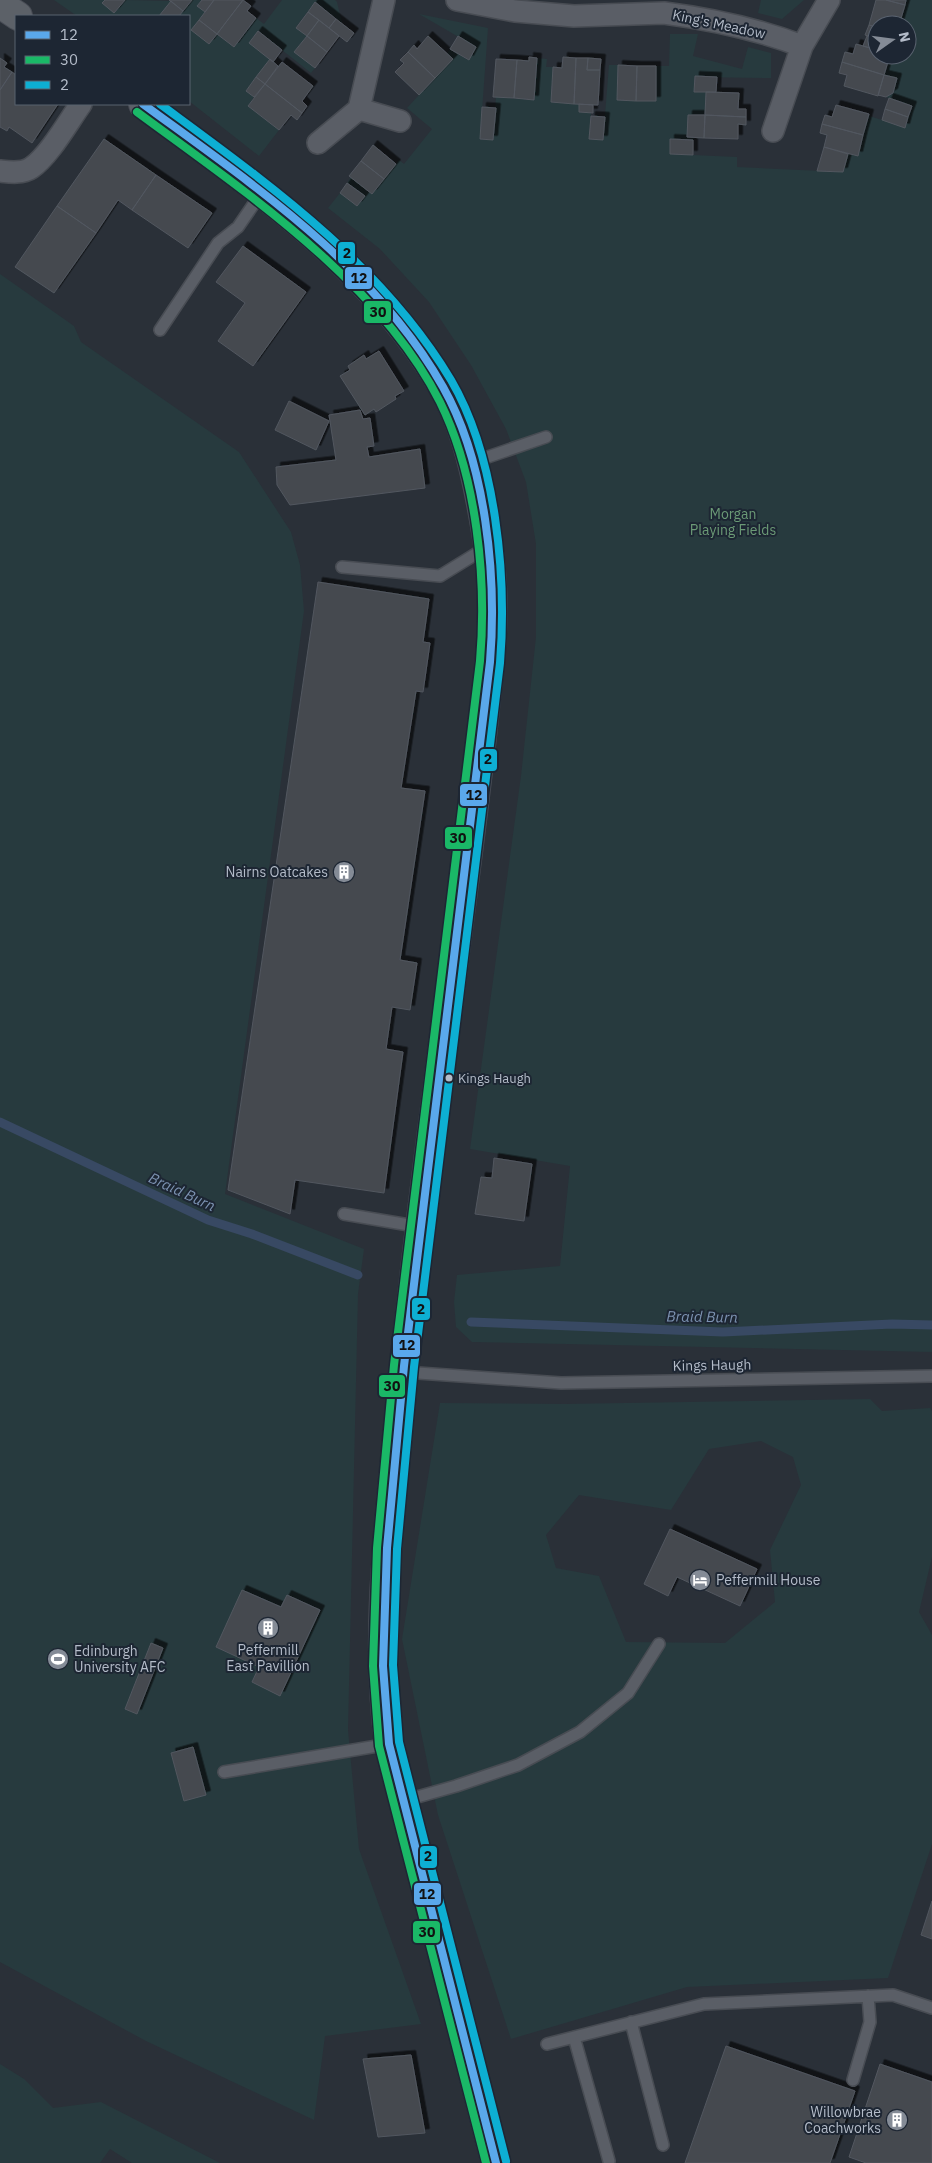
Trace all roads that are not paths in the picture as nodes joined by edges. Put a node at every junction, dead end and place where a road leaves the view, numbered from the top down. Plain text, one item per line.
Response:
1 (384, 0) edge
2 (457, 0) edge
3 (829, 0) edge
4 (0, 4) edge
5 (574, 8) edge
6 (16, 15) edge
7 (802, 46) junction
8 (80, 105) edge
9 (144, 105) edge
10 (359, 109) junction
11 (400, 121) dead end
12 (773, 131) dead end
13 (318, 143) dead end
14 (0, 171) edge
15 (262, 192) junction
16 (160, 330) dead end
17 (546, 437) dead end
18 (473, 462) junction
19 (489, 546) junction
20 (342, 567) dead end
21 (344, 1214) dead end
22 (421, 1227) junction
23 (404, 1372) junction
24 (932, 1376) edge
25 (659, 1644) dead end
26 (389, 1744) junction
27 (224, 1772) dead end
28 (404, 1801) junction
29 (868, 1996) junction
30 (932, 2008) edge
31 (631, 2022) junction
32 (574, 2037) junction
33 (547, 2044) dead end
34 (853, 2080) dead end
35 (663, 2145) dead end
36 (609, 2161) dead end
37 (496, 2163) edge

1 - 10 street
2 - 5 street, King's Meadow
3 - 7 street
4 - 6 main road
5 - 7 street, King's Meadow
7 - 12 street
8 - 14 street
9 - 15 main road
10 - 11 street
10 - 13 street
15 - 16 lane
15 - 18 main road
17 - 18 lane
18 - 19 main road
19 - 20 lane
19 - 22 main road
21 - 22 lane
22 - 23 main road
23 - 24 lane, Kings Haugh
23 - 26 main road
25 - 28 lane
26 - 27 lane
26 - 28 main road
28 - 37 main road
29 - 30 lane
29 - 31 lane
29 - 34 lane
31 - 32 lane
31 - 35 lane
32 - 33 lane
32 - 36 lane

